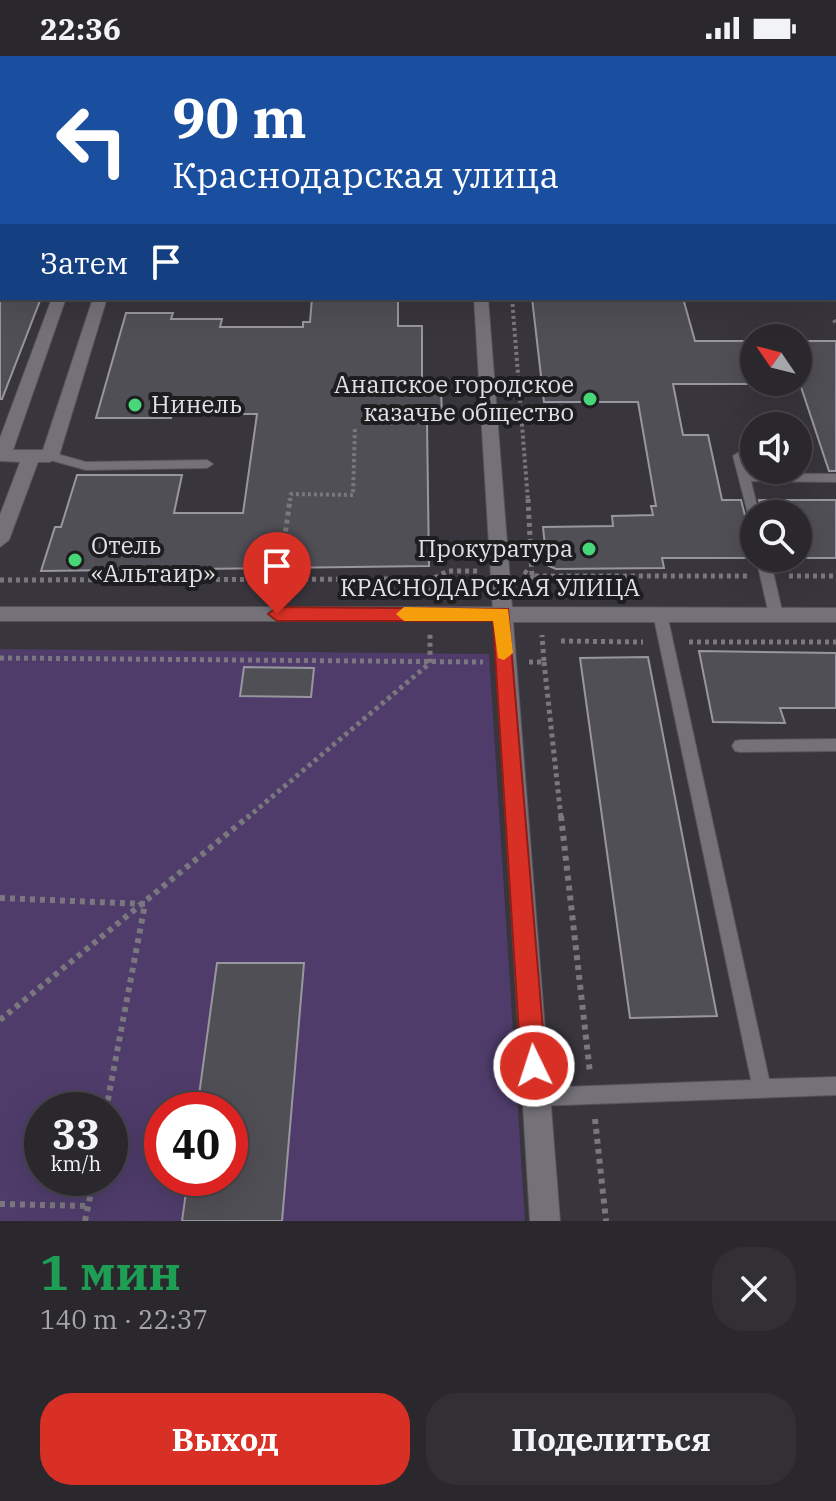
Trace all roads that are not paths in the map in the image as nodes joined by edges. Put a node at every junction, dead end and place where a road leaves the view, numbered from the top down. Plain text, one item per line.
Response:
1 (58, 300) edge
2 (99, 300) edge
3 (481, 300) edge
4 (40, 456) junction
5 (739, 456) dead end
6 (740, 460) edge
7 (207, 464) dead end
8 (812, 478) edge
9 (836, 478) edge
10 (0, 540) edge
11 (766, 572) edge
12 (0, 614) edge
13 (501, 614) junction
14 (660, 614) junction
15 (776, 615) junction
16 (836, 615) edge
17 (836, 745) edge
18 (740, 746) dead end
19 (836, 1086) edge
20 (762, 1089) junction
21 (536, 1097) junction
22 (545, 1221) edge

1 - 4 street
2 - 4 street
3 - 13 street
4 - 7 lane
4 - 10 street
5 - 6 lane
8 - 9 lane
11 - 15 lane
12 - 13 street, КРАСНОДАРСКАЯ УЛИЦА
13 - 14 street, КРАСНОДАРСКАЯ УЛИЦА
13 - 21 street
14 - 15 street, КРАСНОДАРСКАЯ УЛИЦА
14 - 20 lane
15 - 16 street, КРАСНОДАРСКАЯ УЛИЦА
17 - 18 lane
19 - 20 lane
20 - 21 lane
21 - 22 street

